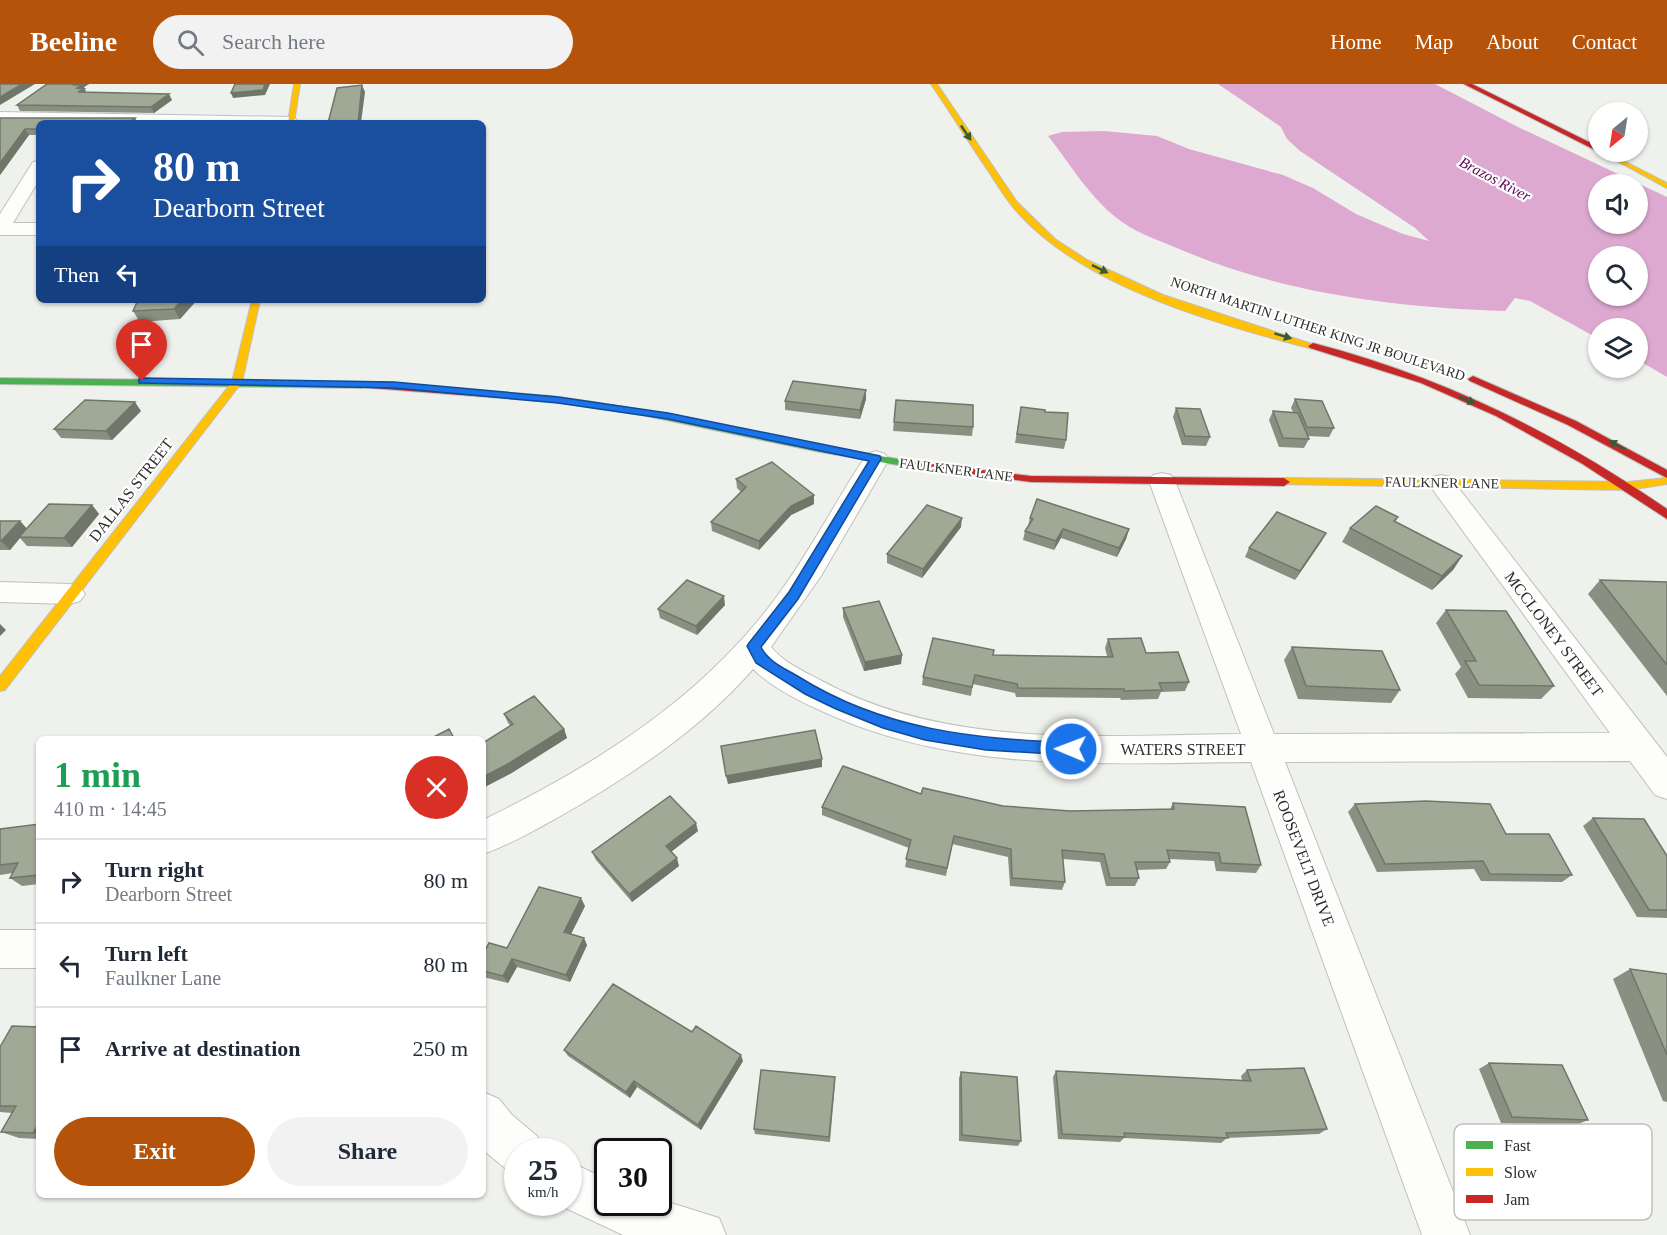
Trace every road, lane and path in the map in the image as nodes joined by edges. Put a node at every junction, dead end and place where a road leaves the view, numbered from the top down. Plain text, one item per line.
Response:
1 (297, 84) edge
2 (934, 84) edge
3 (1467, 84) edge
4 (20, 102) edge
5 (0, 116) edge
6 (54, 120) edge
7 (292, 120) edge
8 (1588, 145) edge
9 (1621, 162) edge
10 (36, 171) edge
11 (1667, 186) edge
12 (0, 228) edge
13 (36, 229) edge
14 (255, 303) edge
15 (1455, 372) dead end
16 (0, 381) edge
17 (237, 382) junction
18 (876, 459) junction
19 (1667, 475) edge
20 (1162, 481) junction
21 (1667, 481) edge
22 (1441, 483) junction
23 (1628, 486) junction
24 (1667, 515) edge
25 (0, 592) edge
26 (70, 594) junction
27 (754, 646) junction
28 (0, 686) edge
29 (1639, 747) junction
30 (1263, 748) junction
31 (1667, 784) edge
32 (486, 837) edge
33 (0, 949) edge
34 (36, 949) edge
35 (486, 1119) edge
36 (504, 1138) edge
37 (582, 1192) edge
38 (702, 1235) edge
39 (1446, 1235) edge

1 - 7 street
2 -> 23 street, NORTH MARTIN LUTHER KING JR BOULEVARD
3 - 8 street
4 - 5 street
5 - 6 street
9 - 11 street
10 - 12 street
12 - 13 street
14 - 17 street, DALLAS STREET
19 -> 15 street, NORTH MARTIN LUTHER KING JR BOULEVARD
16 - 17 street, FAULKNER LANE
17 - 18 street, FAULKNER LANE
17 - 26 street, DALLAS STREET
18 - 20 street, FAULKNER LANE
18 - 27 street
20 - 22 street, FAULKNER LANE
20 - 30 street, ROOSEVELT DRIVE
21 - 23 street, FAULKNER LANE
22 - 23 street, FAULKNER LANE
22 - 29 street, MCCLONEY STREET
23 - 24 street, NORTH MARTIN LUTHER KING JR BOULEVARD
25 - 26 street
26 - 28 street, DALLAS STREET
27 - 30 street, WATERS STREET
27 - 32 street
29 - 30 street, WATERS STREET
29 - 31 street, MCCLONEY STREET
30 - 39 street, ROOSEVELT DRIVE
33 - 34 street
35 - 36 street
37 - 38 street

